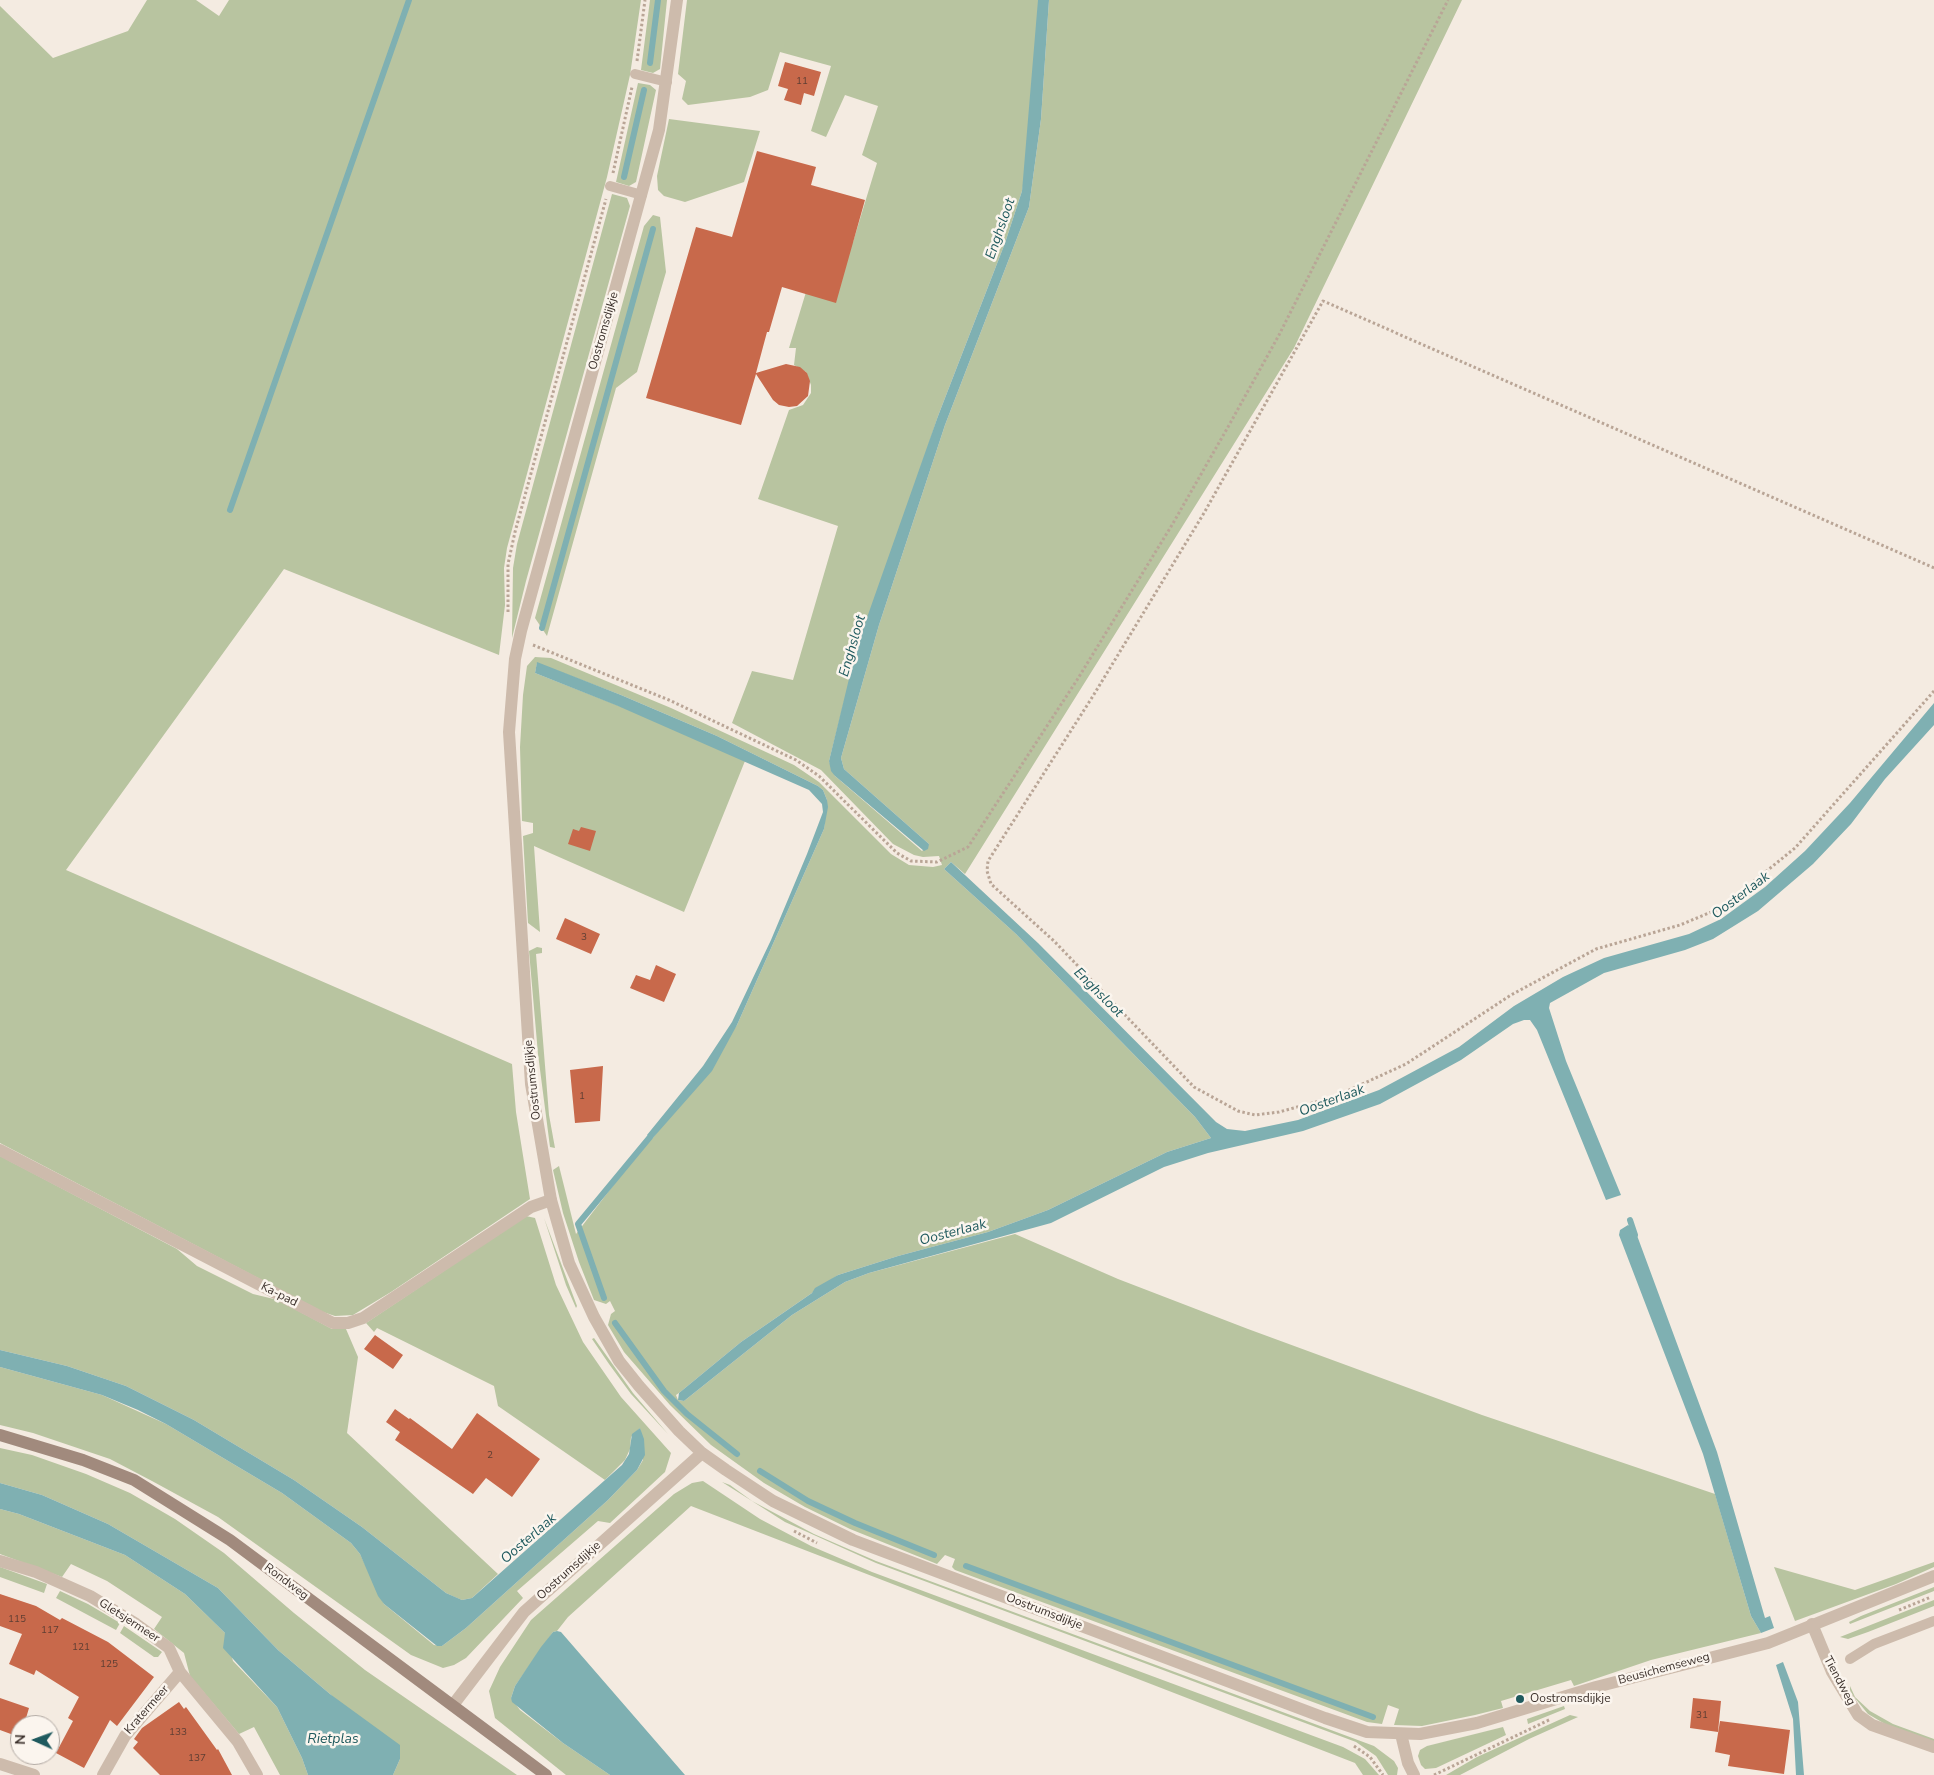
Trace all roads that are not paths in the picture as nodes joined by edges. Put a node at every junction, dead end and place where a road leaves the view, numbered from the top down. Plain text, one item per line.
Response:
1 (678, 0) edge
2 (635, 74) road end
3 (667, 82) junction
4 (610, 186) road end
5 (642, 195) junction
6 (515, 659) joint
7 (0, 1150) edge
8 (551, 1200) junction
9 (0, 1435) edge
10 (702, 1453) junction
11 (0, 1561) edge
12 (1934, 1576) edge
13 (1934, 1621) edge
14 (1812, 1624) junction
15 (1850, 1659) dead end
16 (180, 1672) junction
17 (453, 1704) junction
18 (1400, 1734) junction
19 (1934, 1747) edge
20 (0, 1764) edge
21 (34, 1775) edge
22 (104, 1775) edge
23 (257, 1775) edge
24 (546, 1775) edge
25 (1414, 1775) edge

1 - 3 street, Oostromsdijkje
2 - 3 lane
3 - 5 street, Oostromsdijkje
4 - 5 lane
5 - 6 street, Oostromsdijkje
6 - 8 street, Oostrumsdijkje
7 - 8 street, Ka-pad
8 - 10 street, Oostrumsdijkje
9 - 17 main road, Rondweg
10 - 17 street, Oostrumsdijkje
10 - 18 street, Oostrumsdijkje
11 - 16 street, Gletsjermeer
12 - 14 street, Beusichemseweg
13 - 15 lane
14 - 18 street, Beusichemseweg
14 - 19 street, Tiendweg
16 - 22 street, Kratermeer
16 - 23 street, Gletsjermeer
17 - 24 main road, Rondweg
18 - 25 street
20 - 21 street

